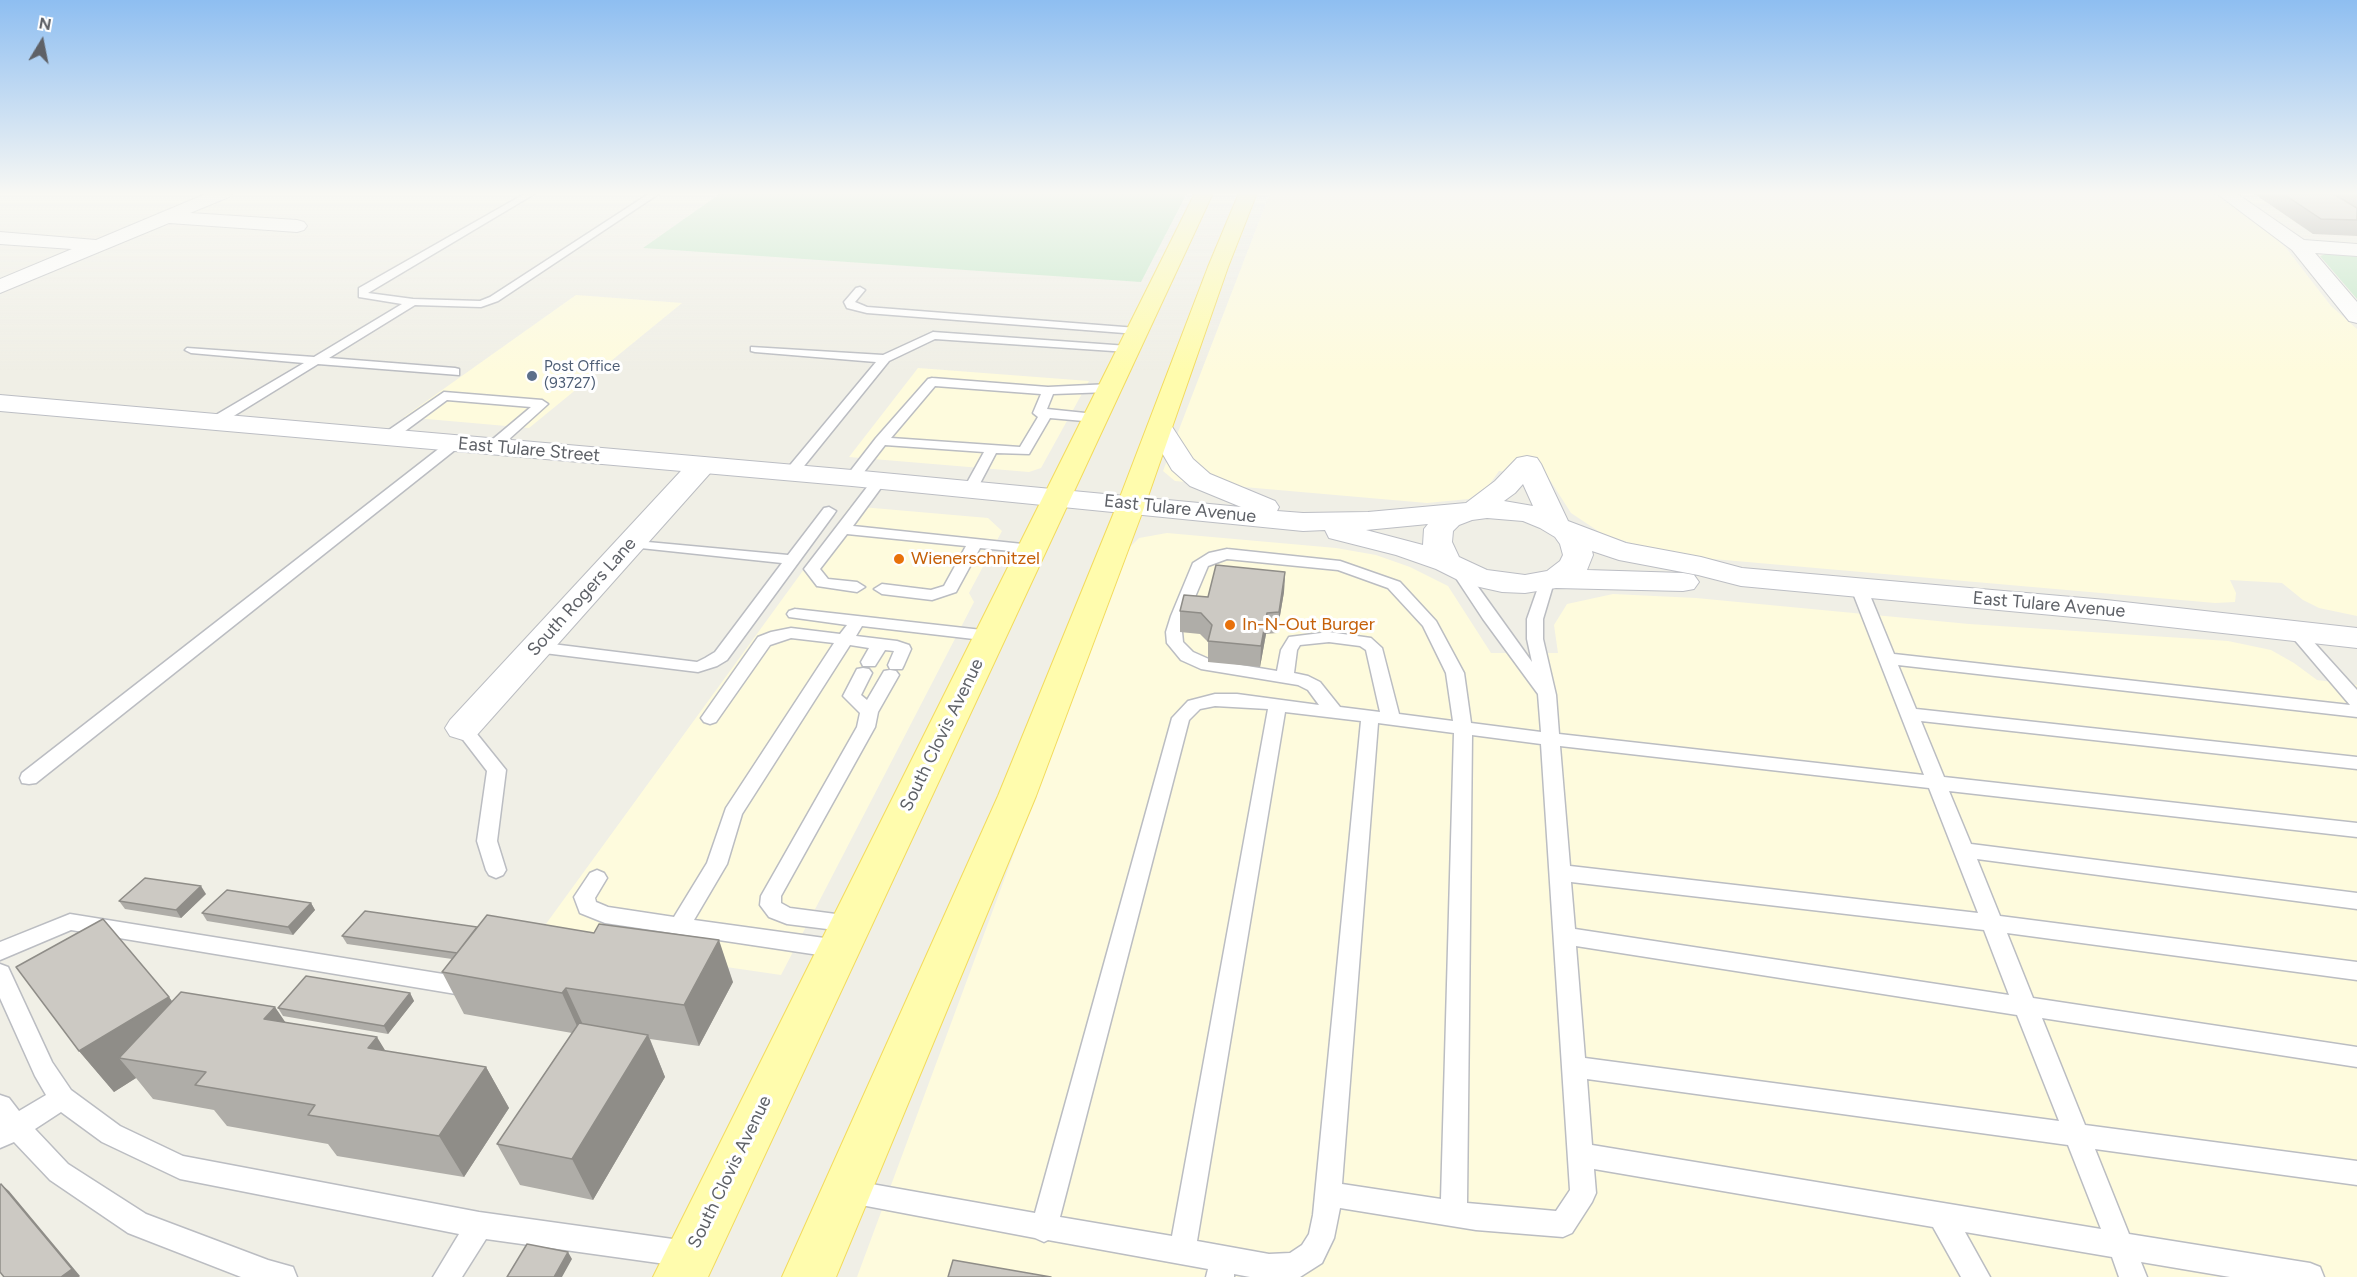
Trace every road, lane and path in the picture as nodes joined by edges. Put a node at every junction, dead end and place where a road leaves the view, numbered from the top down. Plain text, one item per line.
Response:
1 (81, 253) edge
2 (428, 253) edge
3 (565, 253) edge
4 (1175, 253) edge
5 (1214, 253) edge
6 (2304, 253) edge
7 (0, 287) edge
8 (860, 290) dead end
9 (413, 302) junction
10 (2357, 316) edge
11 (1133, 340) junction
12 (755, 349) dead end
13 (191, 350) dead end
14 (885, 359) junction
15 (316, 361) junction
16 (454, 372) dead end
17 (1110, 388) junction
18 (1048, 391) junction
19 (0, 403) edge
20 (1047, 413) junction
21 (1095, 418) junction
22 (214, 422) junction
23 (1160, 427) junction
24 (388, 437) junction
25 (881, 441) junction
26 (455, 443) junction
27 (492, 447) junction
28 (992, 449) junction
29 (702, 465) junction
30 (791, 473) junction
31 (852, 478) junction
32 (879, 481) junction
33 (970, 490) junction
34 (1057, 498) junction
35 (1131, 505) junction
36 (1471, 511) junction
37 (830, 512) dead end
38 (1303, 522) junction
39 (1560, 528) junction
40 (843, 529) junction
41 (631, 543) junction
42 (975, 543) junction
43 (1032, 549) junction
44 (793, 560) junction
45 (1452, 566) junction
46 (1741, 577) junction
47 (1551, 581) junction
48 (856, 587) dead end
49 (1859, 588) junction
50 (882, 589) dead end
51 (795, 614) dead end
52 (857, 621) junction
53 (2295, 631) junction
54 (991, 636) junction
55 (2357, 638) edge
56 (845, 640) junction
57 (880, 644) junction
58 (536, 648) junction
59 (1888, 659) junction
60 (1285, 676) junction
61 (1547, 696) junction
62 (2357, 701) edge
63 (1277, 706) junction
64 (2357, 711) edge
65 (870, 712) junction
66 (1335, 712) junction
67 (1909, 714) junction
68 (710, 718) dead end
69 (1380, 718) junction
70 (463, 728) joint
71 (1463, 729) junction
72 (1550, 739) junction
73 (2357, 763) edge
74 (29, 778) dead end
75 (1937, 783) junction
76 (2357, 830) edge
77 (1963, 850) junction
78 (496, 870) dead end
79 (1560, 873) junction
80 (597, 878) dead end
81 (2357, 901) edge
82 (1992, 923) junction
83 (679, 926) junction
84 (1564, 936) junction
85 (845, 937) junction
86 (0, 951) edge
87 (2357, 971) edge
88 (0, 973) edge
89 (469, 987) edge
90 (2026, 1007) junction
91 (2357, 1057) edge
92 (1574, 1067) junction
93 (62, 1098) junction
94 (0, 1106) edge
95 (8, 1132) edge
96 (2076, 1133) junction
97 (1580, 1155) junction
98 (2357, 1173) edge
99 (846, 1191) junction
100 (1328, 1194) junction
101 (1454, 1214) junction
102 (1941, 1215) junction
103 (479, 1225) junction
104 (1044, 1228) junction
105 (2120, 1245) junction
106 (1182, 1252) junction
107 (685, 1266) edge
108 (1221, 1268) edge
109 (283, 1277) edge
110 (447, 1277) edge
111 (809, 1277) edge
112 (1976, 1277) edge
113 (2133, 1277) edge
114 (2310, 1277) edge

1 - 7 street
2 - 9 lane
3 - 9 lane
4 - 11 main road, South Clovis Avenue
5 - 23 main road
6 - 10 street
8 - 11 lane
9 - 15 lane
11 - 14 lane
11 - 17 main road, South Clovis Avenue
12 - 14 lane
13 - 15 lane
14 - 30 lane
15 - 16 lane
15 - 22 lane
17 - 18 lane
17 - 21 main road, South Clovis Avenue
18 - 20 lane
18 - 25 lane
19 - 22 street, East Tulare Street
20 - 21 lane
20 - 28 lane
21 - 34 main road, South Clovis Avenue
22 - 24 street, East Tulare Street
23 - 35 main road
23 - 38 street
24 - 26 street, East Tulare Street
24 - 27 lane
25 - 28 lane
25 - 31 lane
26 - 27 street, East Tulare Street
26 - 74 lane
27 - 29 street, East Tulare Street
28 - 33 lane
29 - 30 street, East Tulare Street
29 - 41 street, South Rogers Lane
30 - 31 street, East Tulare Street
31 - 32 street, East Tulare Street
32 - 33 street, East Tulare Street
32 - 40 lane
33 - 34 street, East Tulare Street
34 - 35 street, East Tulare Avenue
34 - 43 main road, South Clovis Avenue
35 - 38 street, East Tulare Avenue
35 - 99 main road
36 - 38 street, East Tulare Avenue
36 - 39 street, East Tulare Avenue
36 - 39 street
36 - 45 street
37 - 44 lane
38 - 45 street, East Tulare Avenue
39 - 46 street, East Tulare Avenue
39 - 47 street
40 - 42 lane
40 - 48 lane
41 - 44 lane
41 - 58 street, South Rogers Lane
42 - 43 lane
42 - 50 lane
43 - 54 main road, South Clovis Avenue
44 - 58 lane
45 - 47 street, East Tulare Avenue
45 - 61 lane
46 - 47 street, East Tulare Avenue
46 - 49 street, East Tulare Avenue
47 - 61 lane
49 - 53 street, East Tulare Avenue
49 - 59 lane
51 - 52 lane
52 - 54 lane
52 - 56 lane
53 - 55 street, East Tulare Avenue
53 - 62 lane
54 - 85 main road, South Clovis Avenue
56 - 57 lane
56 - 68 lane
56 - 83 lane
57 - 65 lane
57 - 65 lane
58 - 70 street, South Rogers Lane
59 - 64 lane
59 - 67 lane
60 - 66 lane
60 - 69 lane
60 - 71 lane
61 - 72 lane
63 - 66 lane
63 - 104 lane
63 - 106 lane
65 - 85 lane
66 - 69 lane
67 - 73 lane
67 - 75 lane
69 - 71 lane
69 - 100 lane
70 - 78 lane
71 - 72 lane
71 - 101 lane
72 - 75 lane
72 - 79 lane
75 - 76 lane
75 - 77 lane
77 - 81 lane
77 - 82 lane
79 - 82 lane
79 - 84 lane
80 - 83 lane
82 - 87 lane
82 - 90 lane
83 - 85 lane
84 - 90 lane
84 - 92 lane
85 - 107 main road, South Clovis Avenue
86 - 89 lane
88 - 93 lane
90 - 91 lane
90 - 96 lane
92 - 96 lane
92 - 97 lane
93 - 95 lane
93 - 103 lane
94 - 95 lane
95 - 109 lane
96 - 98 lane
96 - 105 lane
97 - 101 lane
97 - 102 lane
99 - 104 lane
99 - 111 main road
100 - 101 lane
100 - 108 lane
102 - 105 lane
102 - 112 lane
103 - 107 lane
103 - 110 lane
104 - 106 lane
105 - 113 lane
105 - 114 lane
106 - 108 lane

